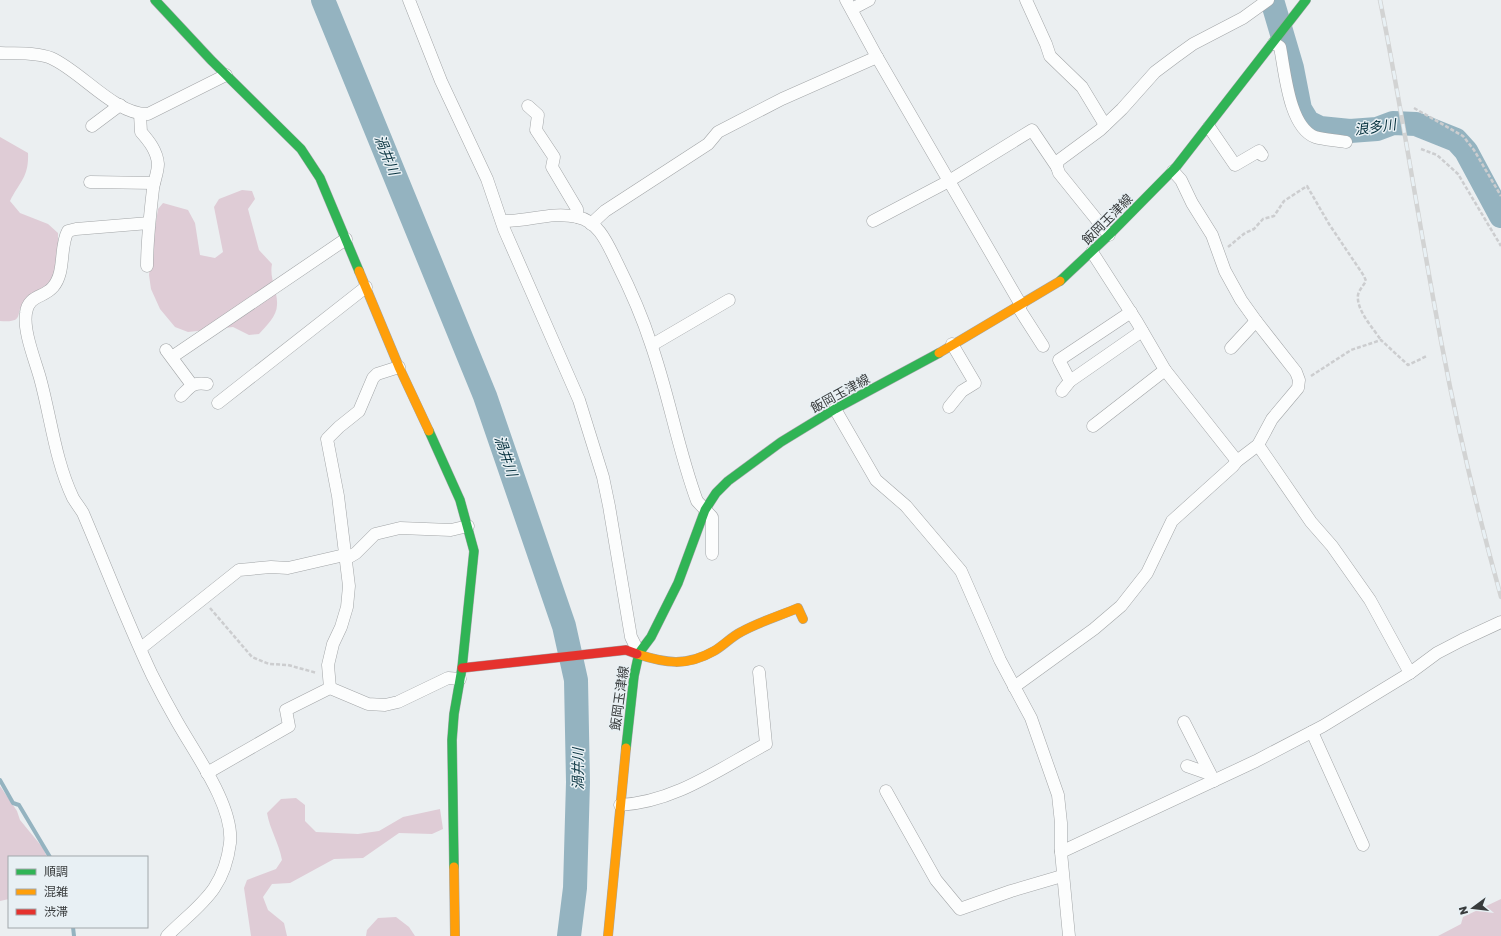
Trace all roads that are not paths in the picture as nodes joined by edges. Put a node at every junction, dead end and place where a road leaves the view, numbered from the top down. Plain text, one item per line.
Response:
1 (155, 0) edge
2 (409, 0) edge
3 (869, 0) edge
4 (1026, 0) edge
5 (1267, 0) edge
6 (1306, 0) edge
7 (849, 5) edge
8 (1275, 41) junction
9 (0, 53) edge
10 (877, 57) junction
11 (226, 75) junction
12 (120, 105) junction
13 (528, 106) dead end
14 (140, 114) junction
15 (1105, 125) junction
16 (92, 126) dead end
17 (1209, 127) junction
18 (1346, 142) dead end
19 (1262, 155) dead end
20 (1057, 167) junction
21 (1173, 171) junction
22 (949, 181) junction
23 (90, 182) dead end
24 (154, 183) junction
25 (577, 217) junction
26 (502, 221) junction
27 (873, 221) dead end
28 (149, 223) junction
29 (591, 224) junction
30 (1109, 235) junction
31 (346, 238) junction
32 (1092, 252) junction
33 (146, 266) dead end
34 (366, 287) junction
35 (728, 300) dead end
36 (1020, 306) junction
37 (1131, 312) junction
38 (1256, 321) junction
39 (1142, 331) junction
40 (652, 344) junction
41 (952, 344) junction
42 (1043, 346) dead end
43 (1231, 348) dead end
44 (399, 367) junction
45 (1165, 370) junction
46 (1070, 381) junction
47 (207, 384) dead end
48 (192, 385) junction
49 (1062, 391) dead end
50 (181, 396) dead end
51 (218, 403) dead end
52 (949, 407) dead end
53 (835, 409) junction
54 (1093, 426) dead end
55 (1258, 445) junction
56 (1237, 461) junction
57 (705, 510) junction
58 (468, 526) junction
59 (712, 554) dead end
60 (346, 556) junction
61 (804, 619) dead end
62 (1501, 622) edge
63 (141, 648) junction
64 (639, 653) junction
65 (759, 672) dead end
66 (461, 674) junction
67 (1410, 674) junction
68 (330, 682) junction
69 (1014, 687) junction
70 (1184, 722) dead end
71 (1312, 732) junction
72 (1187, 766) dead end
73 (207, 774) junction
74 (1212, 778) junction
75 (886, 791) dead end
76 (620, 804) junction
77 (1363, 845) dead end
78 (1061, 852) junction
79 (1062, 876) junction
80 (167, 936) edge
81 (455, 936) edge
82 (608, 936) edge
83 (1069, 936) edge

1 - 11 street
2 - 26 street
3 - 7 street
4 - 15 street
5 - 15 street
6 - 8 street, 飯岡玉津線
7 - 10 street
8 - 17 street, 飯岡玉津線
8 - 18 street
9 - 12 street
10 - 22 street
10 - 29 street
11 - 14 street
11 - 31 street
12 - 14 street
12 - 16 street
13 - 25 street
14 - 24 street
15 - 20 street
17 - 19 street
17 - 21 street, 飯岡玉津線
20 - 22 street
20 - 30 street
21 - 30 street, 飯岡玉津線
21 - 38 street
22 - 27 street
22 - 36 street
23 - 24 street
24 - 28 street
25 - 26 street
25 - 29 street
26 - 64 street
28 - 33 street
28 - 63 street
29 - 40 street
30 - 32 street, 飯岡玉津線
31 - 34 street
31 - 48 street
32 - 36 street, 飯岡玉津線
32 - 37 street
34 - 44 street
34 - 51 street
35 - 40 street
36 - 41 street, 飯岡玉津線
36 - 42 street
37 - 39 street
37 - 46 street
38 - 43 street
38 - 55 street
39 - 45 street
39 - 46 street
40 - 57 street
41 - 52 street
41 - 53 street, 飯岡玉津線
44 - 58 street
44 - 60 street
45 - 54 street
45 - 56 street
46 - 49 street
47 - 48 street
48 - 50 street
53 - 57 street, 飯岡玉津線
53 - 69 street
55 - 56 street
55 - 67 street
56 - 69 street
57 - 59 street
57 - 64 street, 飯岡玉津線
58 - 60 street
58 - 66 street
60 - 63 street
60 - 68 street
61 - 64 street
62 - 67 street
63 - 73 street
64 - 66 street
64 - 76 street, 飯岡玉津線
65 - 76 street
66 - 68 street
66 - 81 street
67 - 71 street
68 - 73 street
69 - 78 street
70 - 74 street
71 - 74 street
71 - 77 street
72 - 74 street
73 - 80 street
74 - 78 street
75 - 79 street
76 - 82 street, 飯岡玉津線
78 - 79 street
79 - 83 street

